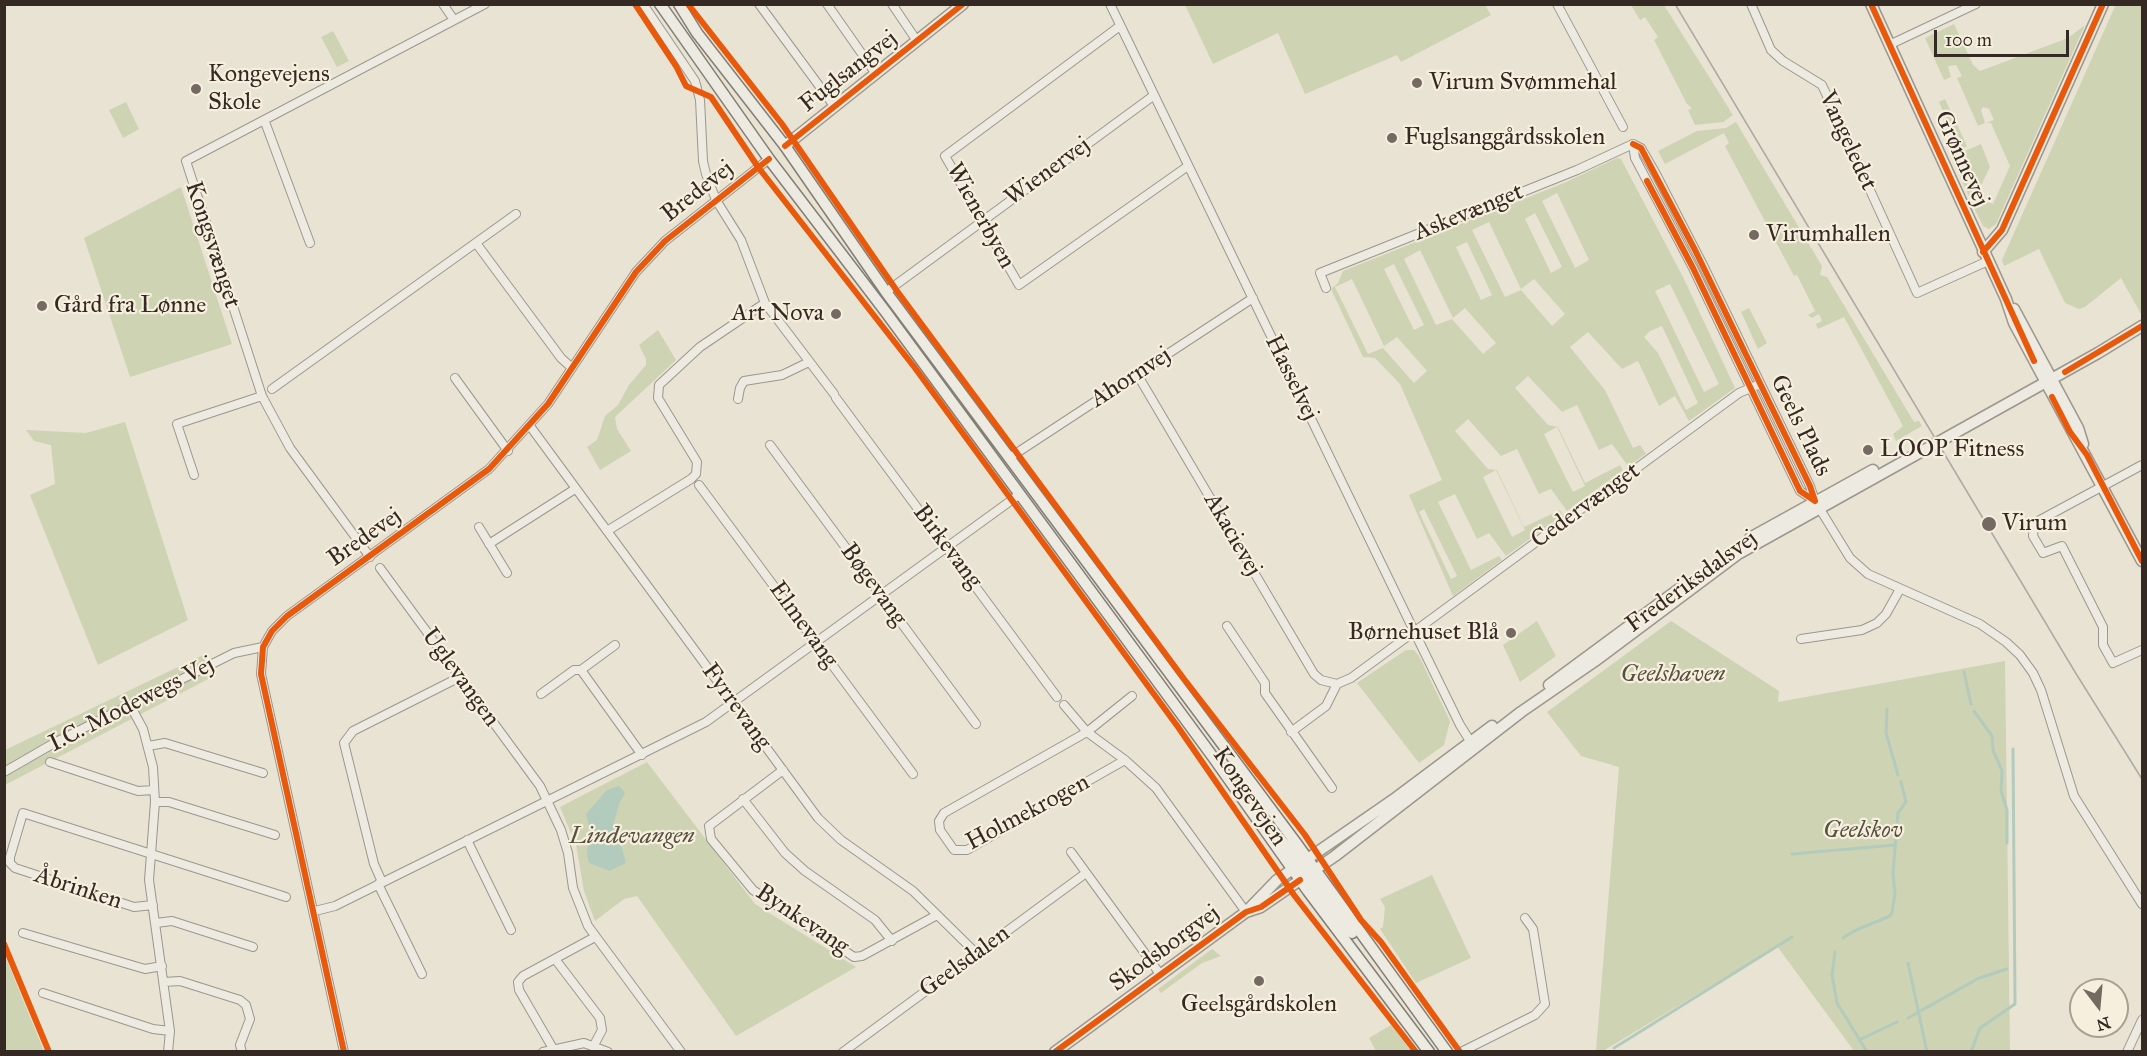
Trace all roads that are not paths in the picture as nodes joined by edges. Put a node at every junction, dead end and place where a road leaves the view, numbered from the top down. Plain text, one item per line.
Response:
1 (443, 4) edge
2 (485, 4) edge
3 (643, 4) edge
4 (660, 4) edge
5 (679, 4) edge
6 (759, 4) edge
7 (827, 4) edge
8 (892, 4) edge
9 (1110, 4) edge
10 (1557, 4) edge
11 (1751, 4) edge
12 (1871, 4) edge
13 (1976, 4) edge
14 (2103, 4) edge
15 (959, 6) edge
16 (454, 20) junction
17 (1120, 26) junction
18 (917, 41) junction
19 (1889, 45) junction
20 (876, 74) junction
21 (1153, 96) junction
22 (834, 106) junction
23 (265, 122) junction
24 (1623, 126) dead end
25 (1632, 144) junction
26 (785, 146) junction
27 (769, 159) junction
28 (1188, 166) junction
29 (716, 200) junction
30 (516, 214) dead end
31 (981, 221) junction
32 (310, 243) dead end
33 (476, 243) junction
34 (1985, 256) junction
35 (1326, 288) dead end
36 (886, 292) junction
37 (1253, 298) junction
38 (765, 303) junction
39 (2142, 326) edge
40 (809, 362) junction
41 (572, 368) junction
42 (1137, 374) junction
43 (455, 378) dead end
44 (2047, 378) junction
45 (1760, 384) junction
46 (272, 389) dead end
47 (1750, 389) junction
48 (262, 396) junction
49 (738, 399) dead end
50 (530, 426) junction
51 (770, 445) dead end
52 (508, 451) junction
53 (1010, 458) junction
54 (2142, 465) edge
55 (194, 475) dead end
56 (699, 485) dead end
57 (2103, 486) junction
58 (575, 489) junction
59 (1020, 495) junction
60 (1818, 504) junction
61 (479, 527) dead end
62 (607, 531) junction
63 (489, 544) junction
64 (947, 548) junction
65 (370, 557) junction
66 (2142, 561) edge
67 (380, 568) dead end
68 (507, 573) dead end
69 (1900, 589) junction
70 (882, 596) junction
71 (1227, 626) dead end
72 (1414, 631) junction
73 (1801, 639) dead end
74 (817, 644) junction
75 (615, 645) dead end
76 (263, 647) junction
77 (2142, 650) edge
78 (581, 670) junction
79 (460, 677) junction
80 (1337, 684) junction
81 (541, 694) dead end
82 (1132, 696) dead end
83 (1058, 697) dead end
84 (734, 704) junction
85 (130, 705) junction
86 (1064, 705) dead end
87 (976, 724) dead end
88 (1088, 732) junction
89 (1291, 732) junction
90 (148, 746) junction
91 (1473, 746) junction
92 (642, 755) junction
93 (1125, 760) junction
94 (50, 762) dead end
95 (783, 770) junction
96 (4, 772) edge
97 (263, 773) dead end
98 (913, 774) dead end
99 (1332, 788) dead end
100 (154, 789) junction
101 (743, 799) junction
102 (548, 800) junction
103 (155, 802) junction
104 (275, 835) dead end
105 (468, 840) junction
106 (1071, 852) dead end
107 (149, 854) junction
108 (1300, 865) junction
109 (1086, 873) junction
110 (1308, 875) junction
111 (380, 883) junction
112 (286, 897) dead end
113 (2142, 904) edge
114 (153, 905) junction
115 (315, 911) junction
116 (1246, 912) junction
117 (937, 915) junction
118 (1525, 918) dead end
119 (156, 923) junction
120 (511, 930) dead end
121 (23, 933) dead end
122 (595, 937) junction
123 (892, 941) junction
124 (253, 947) dead end
125 (976, 954) junction
126 (555, 958) junction
127 (162, 966) junction
128 (422, 974) dead end
129 (1160, 974) junction
130 (164, 982) junction
131 (43, 993) dead end
132 (2142, 1020) edge
133 (170, 1030) junction
134 (594, 1045) junction
135 (554, 1051) edge
136 (168, 1052) edge
137 (242, 1052) edge
138 (344, 1052) edge
139 (543, 1052) edge
140 (608, 1052) edge
141 (681, 1052) edge
142 (843, 1052) edge
143 (1055, 1052) edge
144 (1429, 1052) edge
145 (1447, 1052) edge
146 (1461, 1052) edge
147 (2127, 1052) edge

1 - 16 street
2 - 16 street, Kongsvænget
3 - 29 street
4 - 27 street, Kongevejen
5 - 26 street, Kongevejen
6 - 22 street
7 - 20 street
8 - 18 street
9 - 17 street, Hasselvej
10 - 24 street
11 - 34 street, Vangeledet
12 - 19 street, Grønnevej
13 - 19 street
14 - 34 street
15 - 18 street, Fuglsangvej
16 - 23 street, Kongsvænget
17 - 21 street, Hasselvej
17 - 31 street, Wienerbyen
18 - 20 street, Fuglsangvej
19 - 34 street, Grønnevej
20 - 22 street, Fuglsangvej
21 - 28 street, Hasselvej
21 - 31 street, Wienervej
22 - 26 street, Fuglsangvej
23 - 32 street
23 - 48 street, Kongsvænget
25 - 35 street, Askevænget
25 - 45 street, Geels Plads
25 - 47 street, Geels Plads
26 - 36 street, Kongevejen
27 - 29 street, Bredevej
27 - 59 street, Kongevejen
28 - 31 street, Wienerbyen
28 - 37 street, Hasselvej
29 - 38 street, Birkevang
29 - 41 street, Bredevej
30 - 33 street
31 - 36 street, Wienervej
33 - 41 street
33 - 46 street
34 - 44 street, Grønnevej
36 - 53 street, Kongevejen
37 - 42 street, Ahornvej
37 - 72 street, Hasselvej
38 - 40 street, Birkevang
38 - 62 street
39 - 44 street, Frederiksdalsvej
40 - 49 street
40 - 64 street, Birkevang
41 - 50 street, Bredevej
42 - 53 street, Ahornvej
42 - 80 street, Akacievej
43 - 52 street
44 - 57 street, Grønnevej
44 - 60 street, Frederiksdalsvej
45 - 47 street, Cedervænget
45 - 60 street, Geels Plads
47 - 60 street, Geels Plads
47 - 72 street, Cedervænget
48 - 55 street
48 - 65 street, Kongsvænget
50 - 52 street, Bredevej
50 - 58 street, Fyrrevang
51 - 70 street, Bøgevang
52 - 65 street, Bredevej
53 - 108 street, Kongevejen
54 - 57 street
56 - 74 street, Elmevang
57 - 66 street, Grønnevej
57 - 77 street
58 - 62 street, Fyrrevang
58 - 63 street
59 - 64 street
59 - 108 street, Kongevejen
60 - 69 street
60 - 91 street, Frederiksdalsvej
61 - 63 street
62 - 84 street, Fyrrevang
63 - 68 street
64 - 70 street
64 - 83 street, Birkevang
65 - 76 street, Bredevej
67 - 79 street, Uglevangen
69 - 73 street
69 - 113 street
70 - 74 street
70 - 87 street, Bøgevang
71 - 89 street
72 - 80 street
72 - 91 street, Hasselvej
74 - 84 street
74 - 98 street, Elmevang
75 - 78 street
76 - 85 street, I.C. Modewegs Vej
76 - 115 street
78 - 81 street
78 - 92 street
79 - 102 street, Uglevangen
79 - 111 street
80 - 89 street
82 - 88 street, Holmekrogen
84 - 92 street
84 - 95 street, Fyrrevang
85 - 90 street, Åbrinken
85 - 96 street, I.C. Modewegs Vej
86 - 88 street, Holmekrogen
88 - 93 street, Holmekrogen
88 - 93 street, Holmekrogen
89 - 99 street
90 - 97 street
90 - 100 street, Åbrinken
91 - 108 street, Frederiksdalsvej
91 - 110 street, Frederiksdalsvej
92 - 102 street
93 - 116 street, Holmekrogen
94 - 100 street
95 - 101 street, Bynkevang
95 - 117 street, Fyrrevang
100 - 103 street, Åbrinken
101 - 123 street
101 - 123 street, Bynkevang
102 - 105 street
102 - 122 street, Uglevangen
103 - 104 street
103 - 107 street, Åbrinken
105 - 111 street
105 - 120 street
106 - 109 street
107 - 112 street, Åbrinken
107 - 114 street, Åbrinken
107 - 114 street, Åbrinken
108 - 110 street, Kongevejen
108 - 110 street, Kongevejen
108 - 116 street, Skodsborgvej
109 - 125 street, Geelsdalen
109 - 129 street
110 - 116 street, Skodsborgvej
110 - 144 street, Kongevejen
110 - 145 street, Kongevejen
111 - 115 street
111 - 128 street
114 - 119 street, Åbrinken
115 - 138 street
116 - 129 street, Skodsborgvej
117 - 123 street, Bynkevang
117 - 125 street, Fyrrevang
118 - 146 street
119 - 124 street
119 - 127 street, Åbrinken
121 - 127 street
122 - 126 street
122 - 141 street, Uglevangen
125 - 142 street, Geelsdalen
126 - 134 street
126 - 135 street
127 - 130 street, Åbrinken
129 - 143 street, Skodsborgvej
130 - 133 street, Åbrinken
130 - 137 street
131 - 133 street
132 - 147 street
133 - 136 street, Åbrinken
134 - 135 street
134 - 140 street
135 - 139 street

